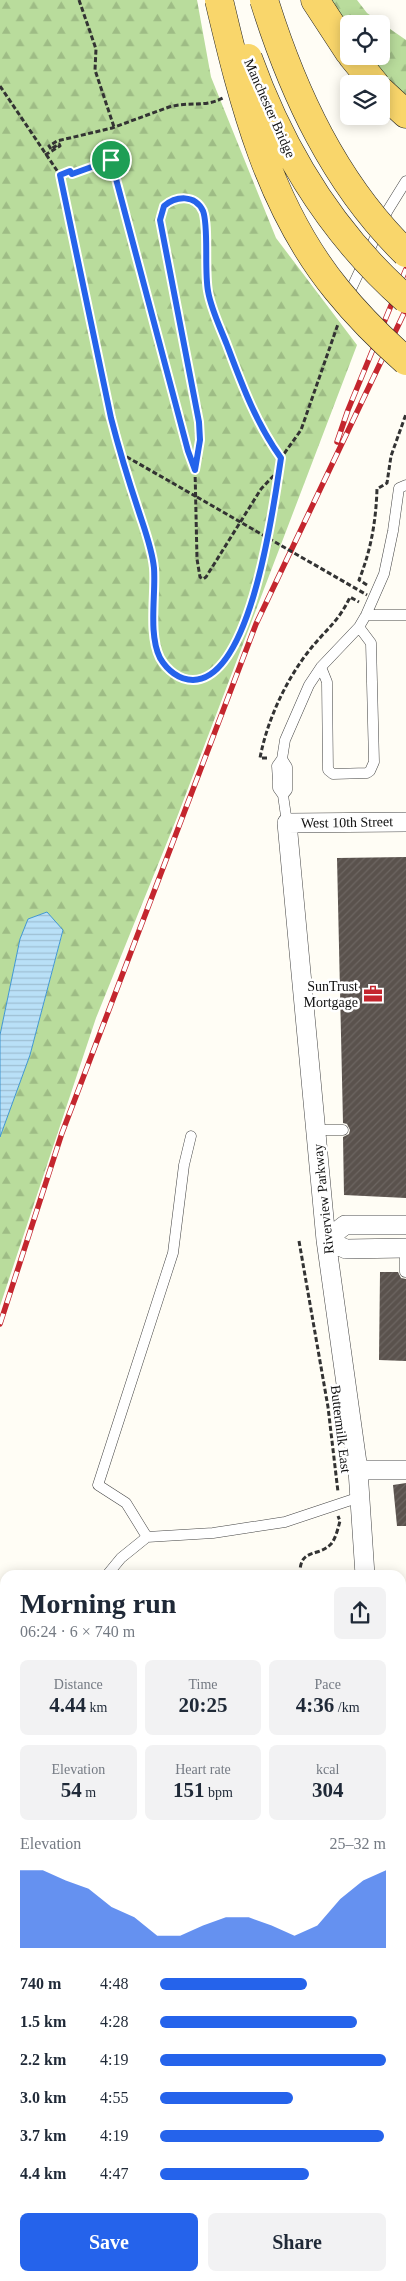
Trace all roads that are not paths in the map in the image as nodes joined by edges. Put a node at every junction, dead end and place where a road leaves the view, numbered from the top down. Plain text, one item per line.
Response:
1 (219, 0) edge
2 (227, 0) edge
3 (264, 0) edge
4 (315, 0) edge
5 (340, 38) edge
6 (359, 65) edge
7 (368, 75) edge
8 (390, 99) edge
9 (406, 114) edge
10 (406, 180) edge
11 (406, 252) edge
12 (406, 300) edge
13 (341, 311) road end
14 (406, 361) edge
15 (406, 484) edge
16 (366, 615) junction
17 (406, 615) edge
18 (359, 627) junction
19 (321, 667) junction
20 (406, 822) edge
21 (287, 823) junction
22 (316, 1130) junction
23 (343, 1130) dead end
24 (191, 1136) dead end
25 (406, 1225) edge
26 (326, 1240) junction
27 (405, 1248) edge
28 (406, 1272) edge
29 (358, 1470) junction
30 (406, 1470) edge
31 (360, 1496) junction
32 (147, 1537) junction
33 (111, 1570) edge
34 (365, 1570) edge

1 - 14 main road, bridge
2 - 12 main road, Manchester Bridge, bridge
3 - 11 main road, bridge
4 - 5 main road
6 - 7 main road
8 - 9 main road
10 - 13 lane
15 - 16 lane
16 - 17 lane
16 - 18 lane
18 - 19 lane
18 - 19 lane
19 - 21 lane
20 - 21 street, West 10th Street
21 - 22 street, Riverview Parkway
22 - 23 lane
22 - 26 street, Riverview Parkway
24 - 32 lane
25 - 26 street
26 - 27 street
26 - 29 street, Riverview Parkway
27 - 28 lane
29 - 30 street
29 - 31 street, Riverview Parkway
31 - 32 lane
31 - 34 street, Riverview Parkway
32 - 33 lane

